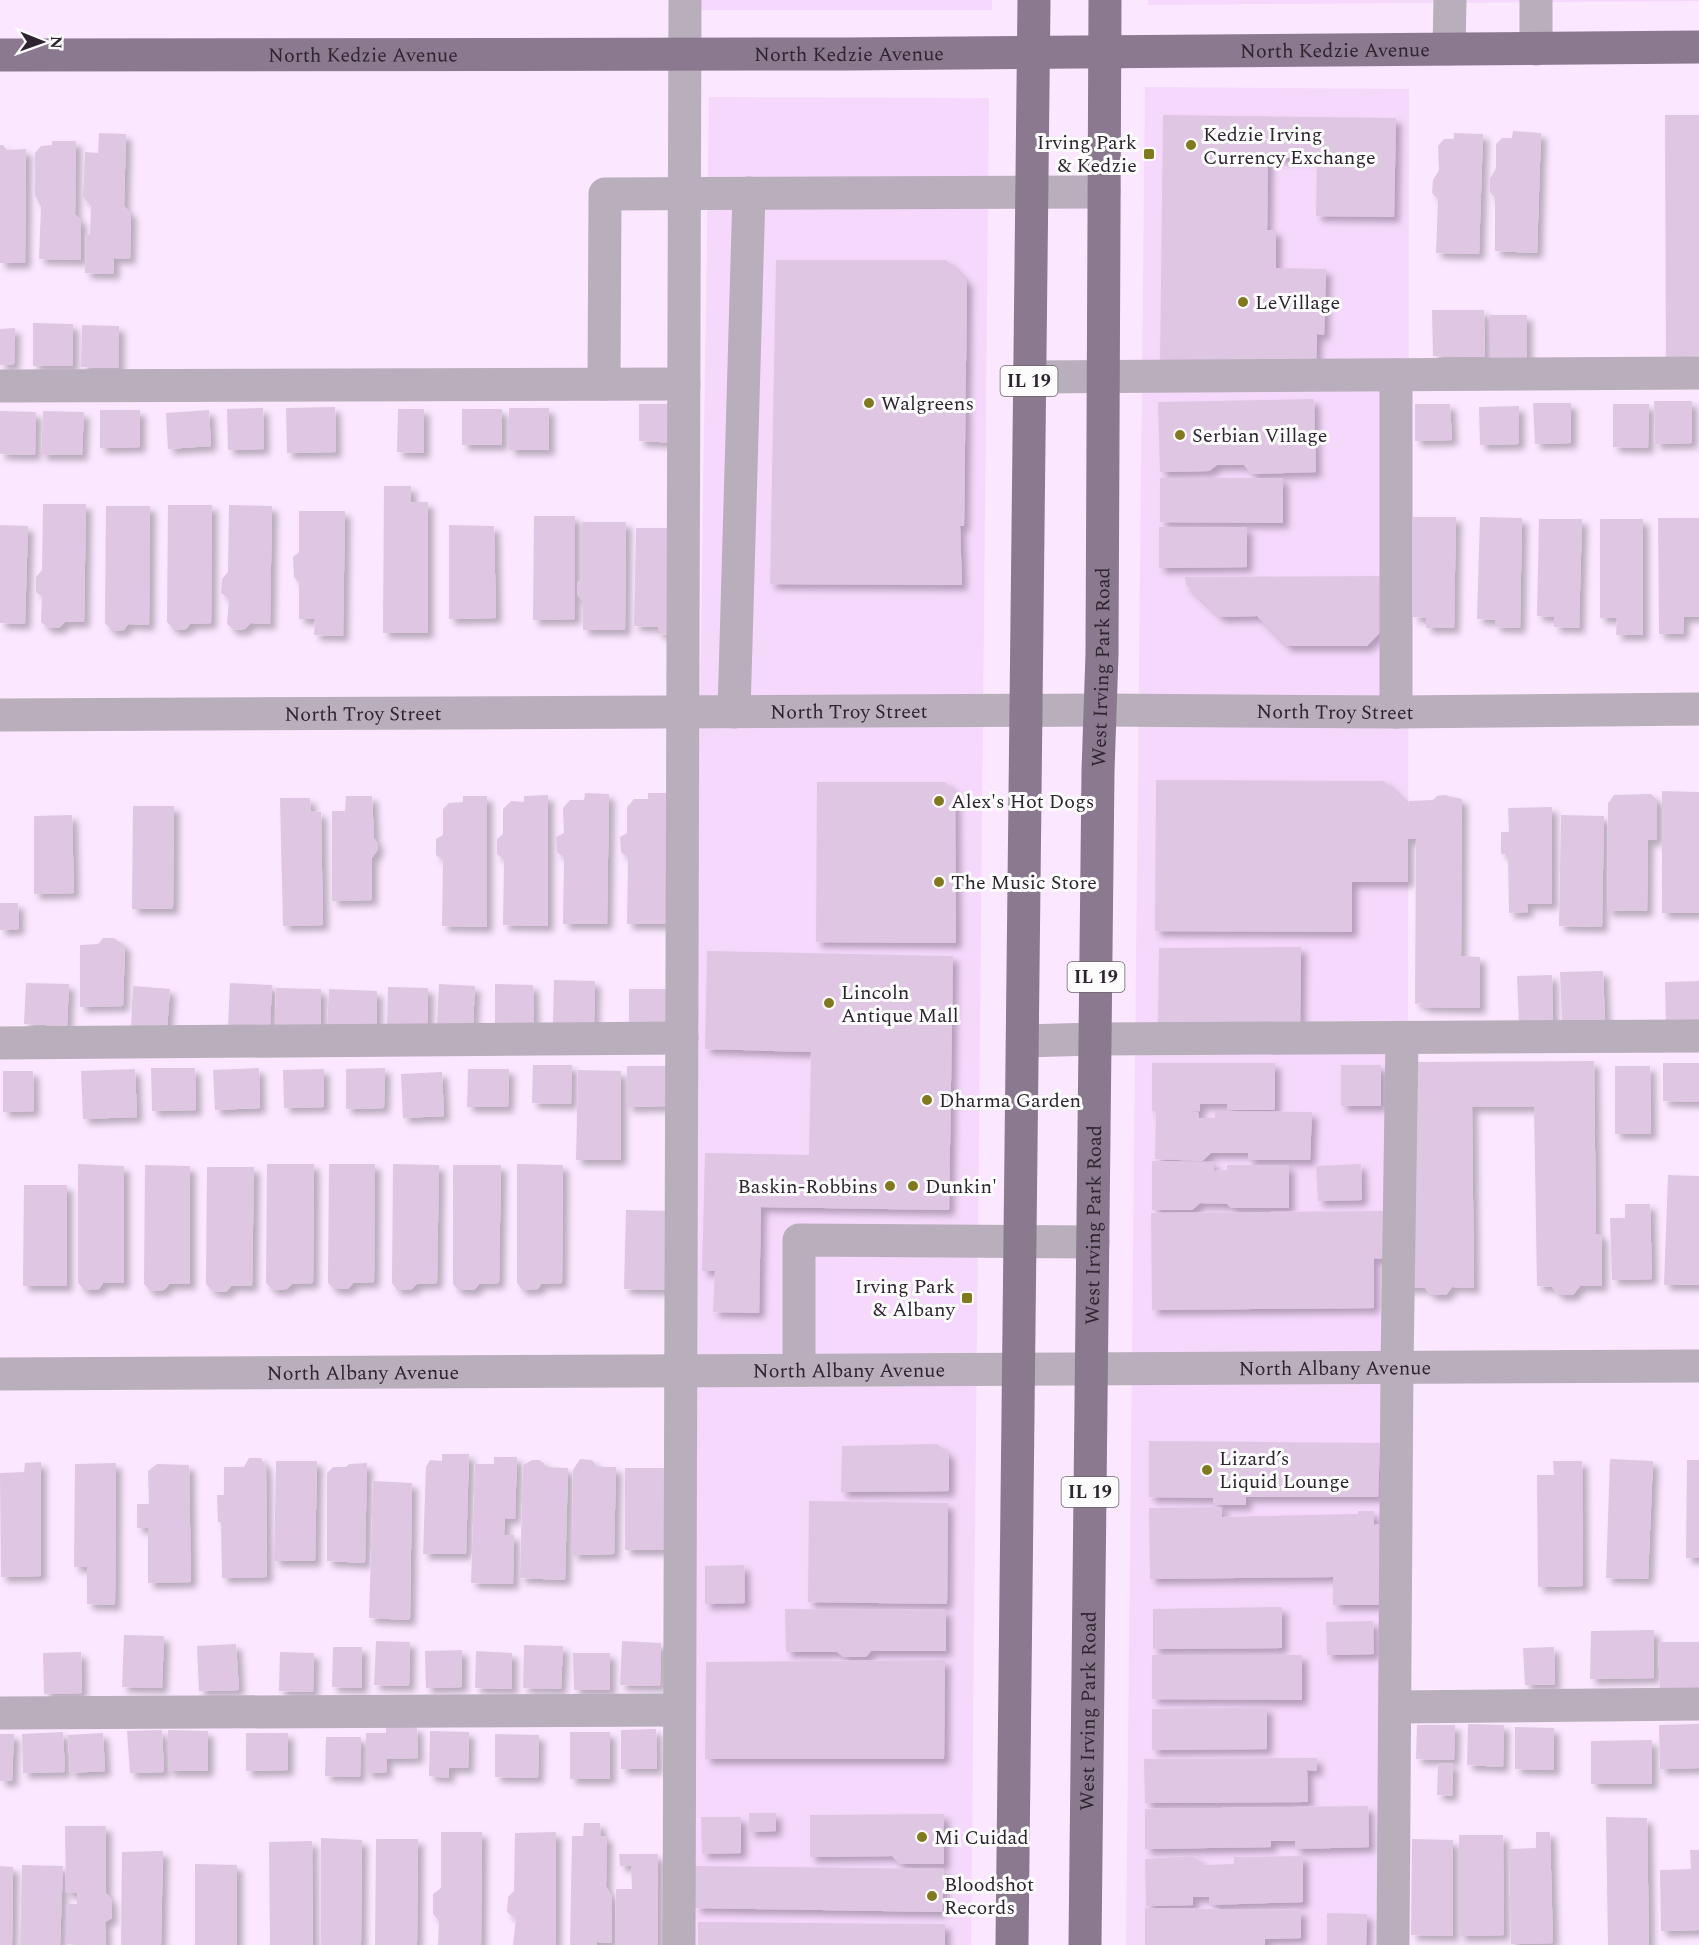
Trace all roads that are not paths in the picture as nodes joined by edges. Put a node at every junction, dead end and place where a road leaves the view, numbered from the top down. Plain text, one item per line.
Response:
1 (684, 0) edge
2 (1034, 0) edge
3 (1105, 0) edge
4 (1450, 0) edge
5 (1536, 0) edge
6 (1699, 47) edge
7 (1449, 49) junction
8 (1536, 49) junction
9 (1106, 51) junction
10 (1034, 52) junction
11 (684, 54) junction
12 (0, 55) edge
13 (1032, 192) junction
14 (1104, 192) junction
15 (684, 193) junction
16 (749, 193) junction
17 (1699, 373) edge
18 (1396, 375) junction
19 (1104, 376) junction
20 (1029, 377) junction
21 (604, 384) junction
22 (684, 384) junction
23 (0, 386) edge
24 (1100, 710) junction
25 (1699, 710) edge
26 (1025, 711) junction
27 (683, 712) junction
28 (734, 712) junction
29 (1396, 712) junction
30 (0, 715) edge
31 (1699, 1036) edge
32 (682, 1038) junction
33 (1402, 1038) junction
34 (1095, 1039) junction
35 (1023, 1041) junction
36 (0, 1043) edge
37 (1020, 1241) junction
38 (1093, 1242) junction
39 (1699, 1366) edge
40 (1397, 1367) junction
41 (1092, 1368) junction
42 (1019, 1370) junction
43 (681, 1371) junction
44 (798, 1371) junction
45 (0, 1374) edge
46 (1699, 1704) edge
47 (1396, 1707) junction
48 (679, 1710) junction
49 (0, 1713) edge
50 (679, 1945) edge
51 (1012, 1945) edge
52 (1085, 1945) edge
53 (1394, 1945) edge

1 - 11 street
2 - 10 main road, IL 19
3 - 9 main road, West Irving Park Road / IL 19
4 - 7 street
5 - 8 street
6 - 8 main road, North Kedzie Avenue
7 - 8 main road, North Kedzie Avenue
7 - 9 main road, North Kedzie Avenue
9 - 10 main road, North Kedzie Avenue
9 - 14 main road, West Irving Park Road / IL 19
10 - 11 main road, North Kedzie Avenue
10 - 13 main road, IL 19
11 - 12 main road, North Kedzie Avenue
11 - 15 street
13 - 14 street
13 - 16 street
13 - 20 main road, IL 19
14 - 19 main road, West Irving Park Road / IL 19
15 - 16 street
15 - 21 street
15 - 22 street
16 - 28 street
17 - 18 street
18 - 19 street
18 - 29 street
19 - 20 street
19 - 24 main road, West Irving Park Road / IL 19
20 - 26 main road, IL 19
21 - 22 street
21 - 23 street
22 - 27 street
24 - 26 street, North Troy Street
24 - 29 street, North Troy Street
24 - 34 main road, West Irving Park Road / IL 19
25 - 29 street, North Troy Street
26 - 28 street, North Troy Street
26 - 35 main road, IL 19
27 - 28 street, North Troy Street
27 - 30 street, North Troy Street
27 - 32 street
31 - 33 street
32 - 36 street
32 - 43 street
33 - 34 street
33 - 40 street
34 - 35 street
34 - 38 main road, West Irving Park Road / IL 19
35 - 37 main road, IL 19
37 - 38 street
37 - 42 main road, IL 19
37 - 44 street
38 - 41 main road, West Irving Park Road / IL 19
39 - 40 street, North Albany Avenue
40 - 41 street, North Albany Avenue
40 - 47 street
41 - 42 street, North Albany Avenue
41 - 52 main road, West Irving Park Road / IL 19
42 - 44 street, North Albany Avenue
42 - 51 main road, IL 19
43 - 44 street, North Albany Avenue
43 - 45 street, North Albany Avenue
43 - 48 street
46 - 47 street
47 - 53 street
48 - 49 street
48 - 50 street

